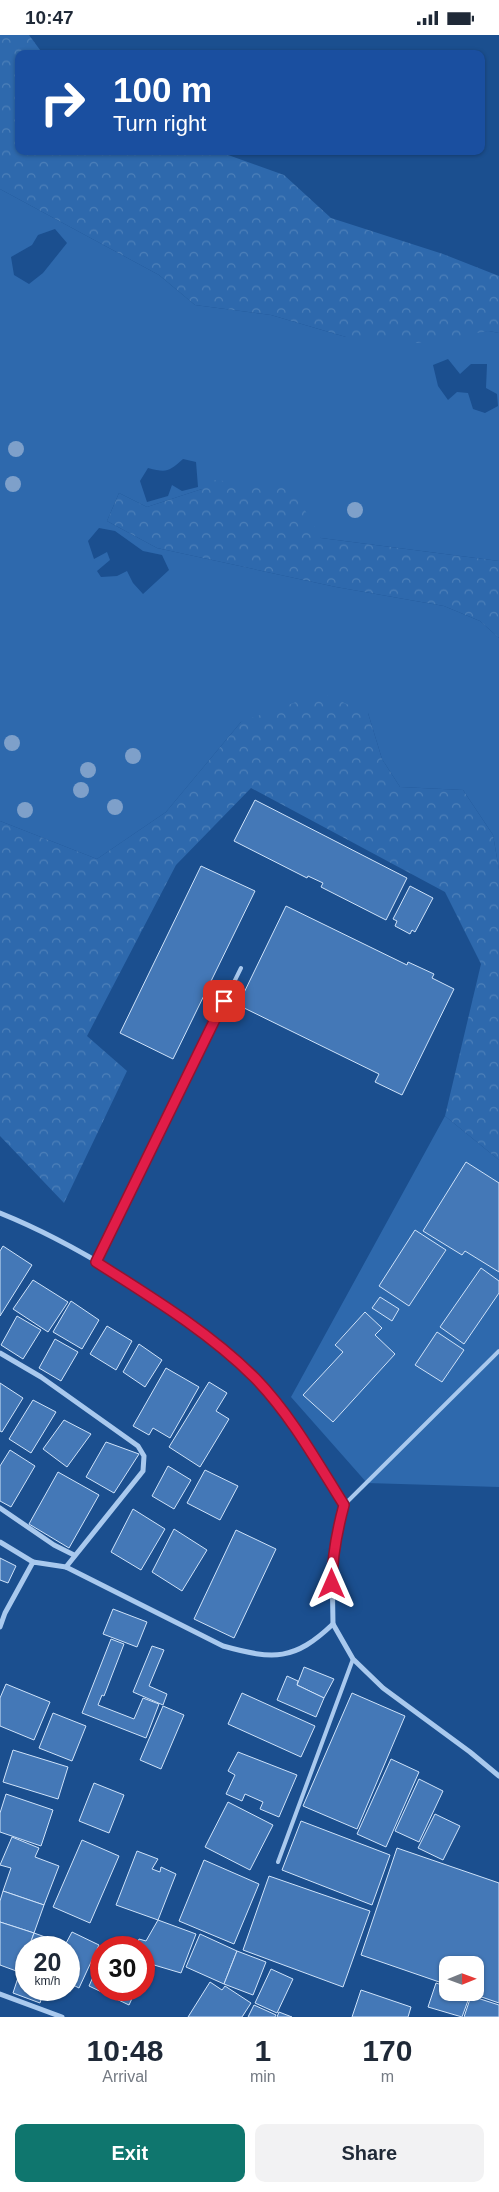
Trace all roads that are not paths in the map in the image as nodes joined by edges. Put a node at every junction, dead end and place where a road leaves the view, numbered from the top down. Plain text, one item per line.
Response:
1 (241, 967) dead end
2 (0, 1213) edge
3 (96, 1262) junction
4 (499, 1351) edge
5 (0, 1353) edge
6 (344, 1505) junction
7 (0, 1509) edge
8 (0, 1542) edge
9 (74, 1555) junction
10 (33, 1562) junction
11 (66, 1567) junction
12 (334, 1623) junction
13 (0, 1627) edge
14 (353, 1659) junction
15 (499, 1776) edge
16 (278, 1862) dead end
17 (0, 1994) edge
18 (62, 2017) edge

1 - 3 lane
2 - 3 street
3 - 6 street
4 - 6 lane
5 - 9 street
6 - 12 street
7 - 9 street
8 - 10 street
9 - 11 street
10 - 11 street
10 - 13 street
11 - 12 street
12 - 14 street
14 - 15 street
14 - 16 lane
17 - 18 street

